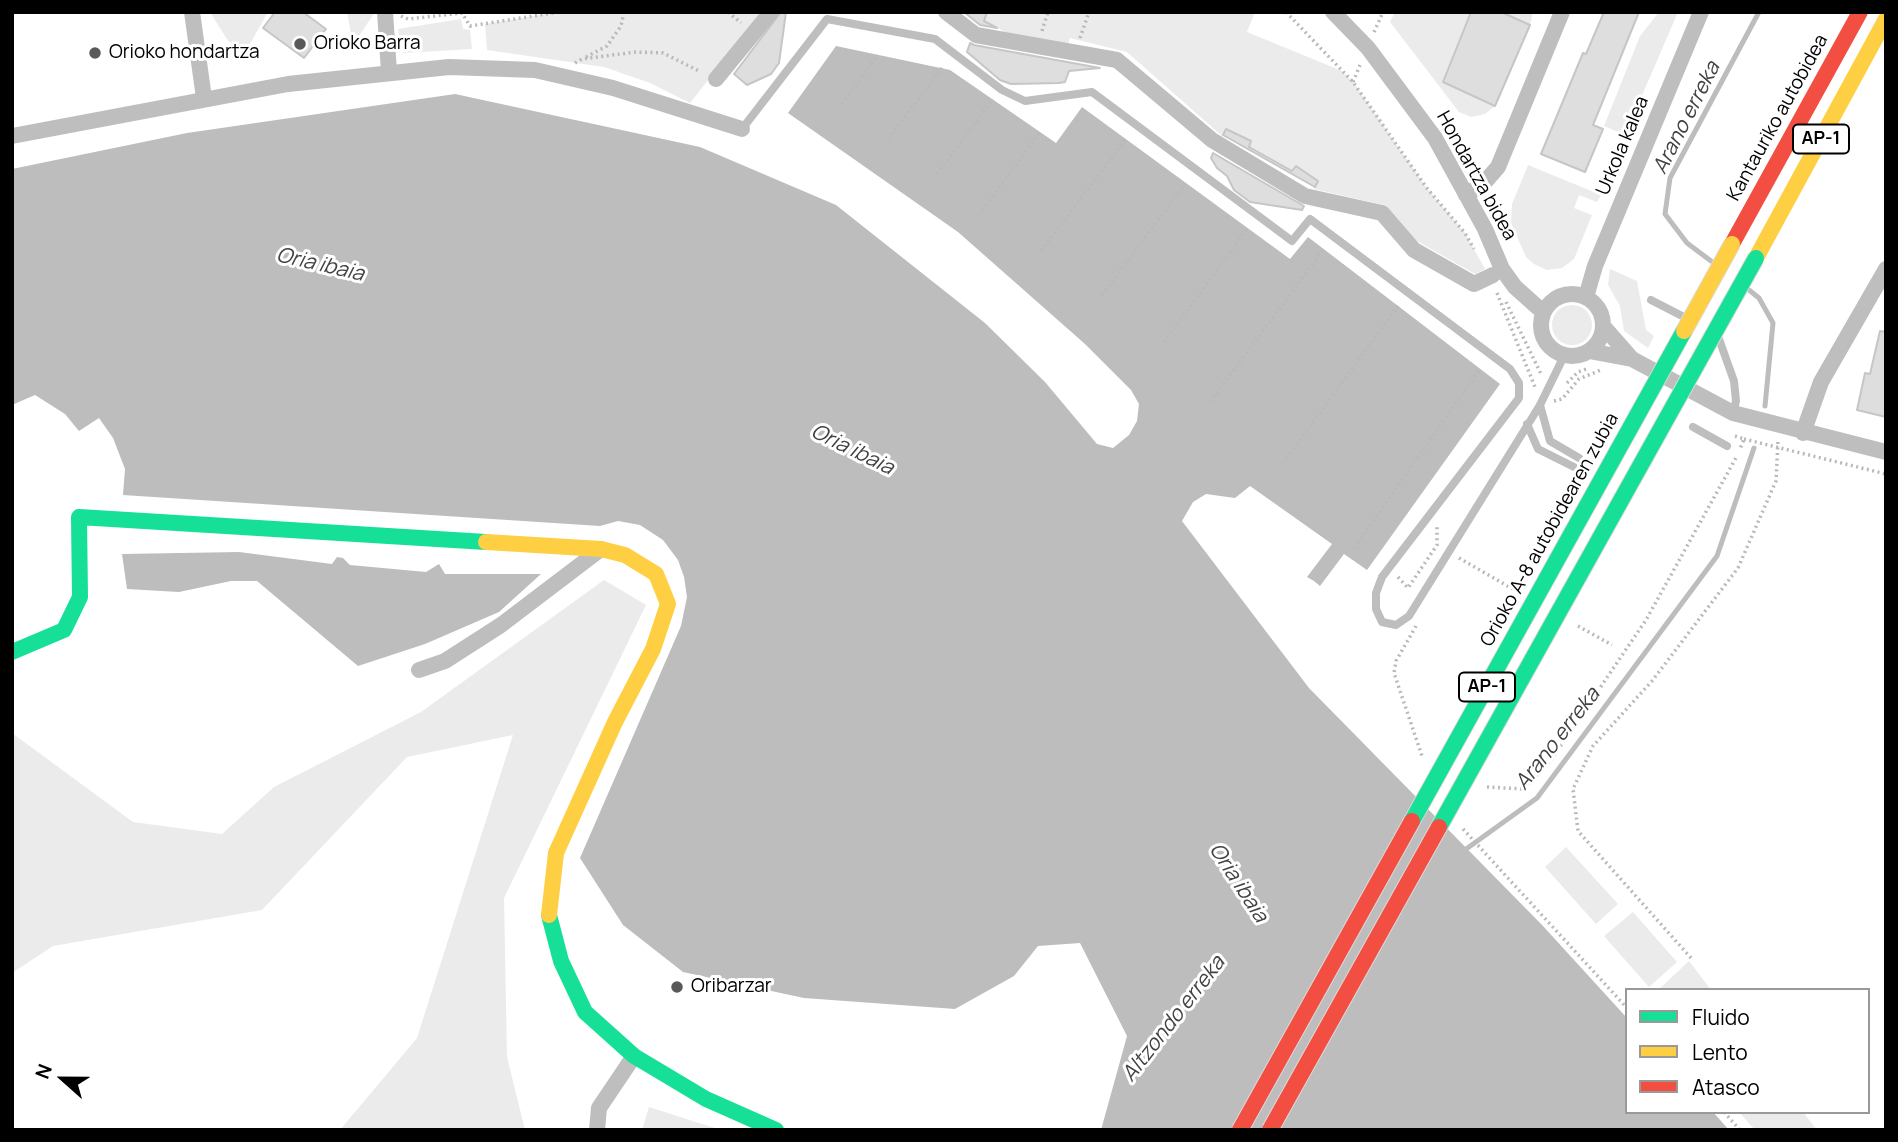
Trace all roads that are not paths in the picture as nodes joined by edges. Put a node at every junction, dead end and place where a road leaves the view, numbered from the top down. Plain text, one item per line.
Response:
1 (192, 12) edge
2 (385, 12) edge
3 (771, 12) edge
4 (946, 12) edge
5 (1333, 12) edge
6 (1562, 12) edge
7 (1702, 12) edge
8 (1860, 12) edge
9 (1886, 19) edge
10 (389, 72) junction
11 (716, 79) road end
12 (204, 98) junction
13 (742, 129) joint
14 (12, 136) edge
15 (1466, 195) junction
16 (1732, 244) joint
17 (1886, 268) edge
18 (1493, 275) dead end
19 (1881, 287) edge
20 (1586, 297) junction
21 (1651, 300) dead end
22 (1547, 306) junction
23 (1603, 326) junction
24 (1589, 351) junction
25 (1564, 356) junction
26 (1632, 359) junction
27 (1540, 405) junction
28 (1733, 413) junction
29 (1527, 424) junction
30 (1693, 427) dead end
31 (1803, 433) junction
32 (1727, 446) dead end
33 (1886, 452) edge
34 (1579, 458) dead end
35 (1574, 467) dead end
36 (601, 549) junction
37 (12, 652) edge
38 (419, 670) dead end
39 (634, 1056) junction
40 (597, 1130) edge
41 (776, 1130) edge
42 (1240, 1130) edge
43 (1270, 1130) edge

1 - 12 street
2 - 10 street
3 - 11 street
4 - 18 street
5 - 15 street, Hondartza bidea
6 - 15 street
7 - 20 street, Urkola kalea
8 - 16 main road, Kantauriko autobidea / AP-1
9 - 43 main road, AP-1, bridge
10 - 12 street
10 - 13 street
12 - 14 street
13 - 29 lane
15 - 22 street, Hondartza bidea
16 - 42 main road, Orioko A-8 autobidearen zubia / AP-1, bridge
17 - 19 street
19 - 31 street
20 - 22 street
20 - 23 street
21 - 28 lane
22 - 25 street
23 - 24 street
23 - 26 street
24 - 25 street
24 - 26 street
25 - 27 lane
26 - 28 street
27 - 29 lane
27 - 34 lane
28 - 31 street
29 - 35 lane
30 - 32 lane
31 - 33 street
36 - 37 main road
36 - 38 street
36 - 39 main road
39 - 40 street
39 - 41 main road

